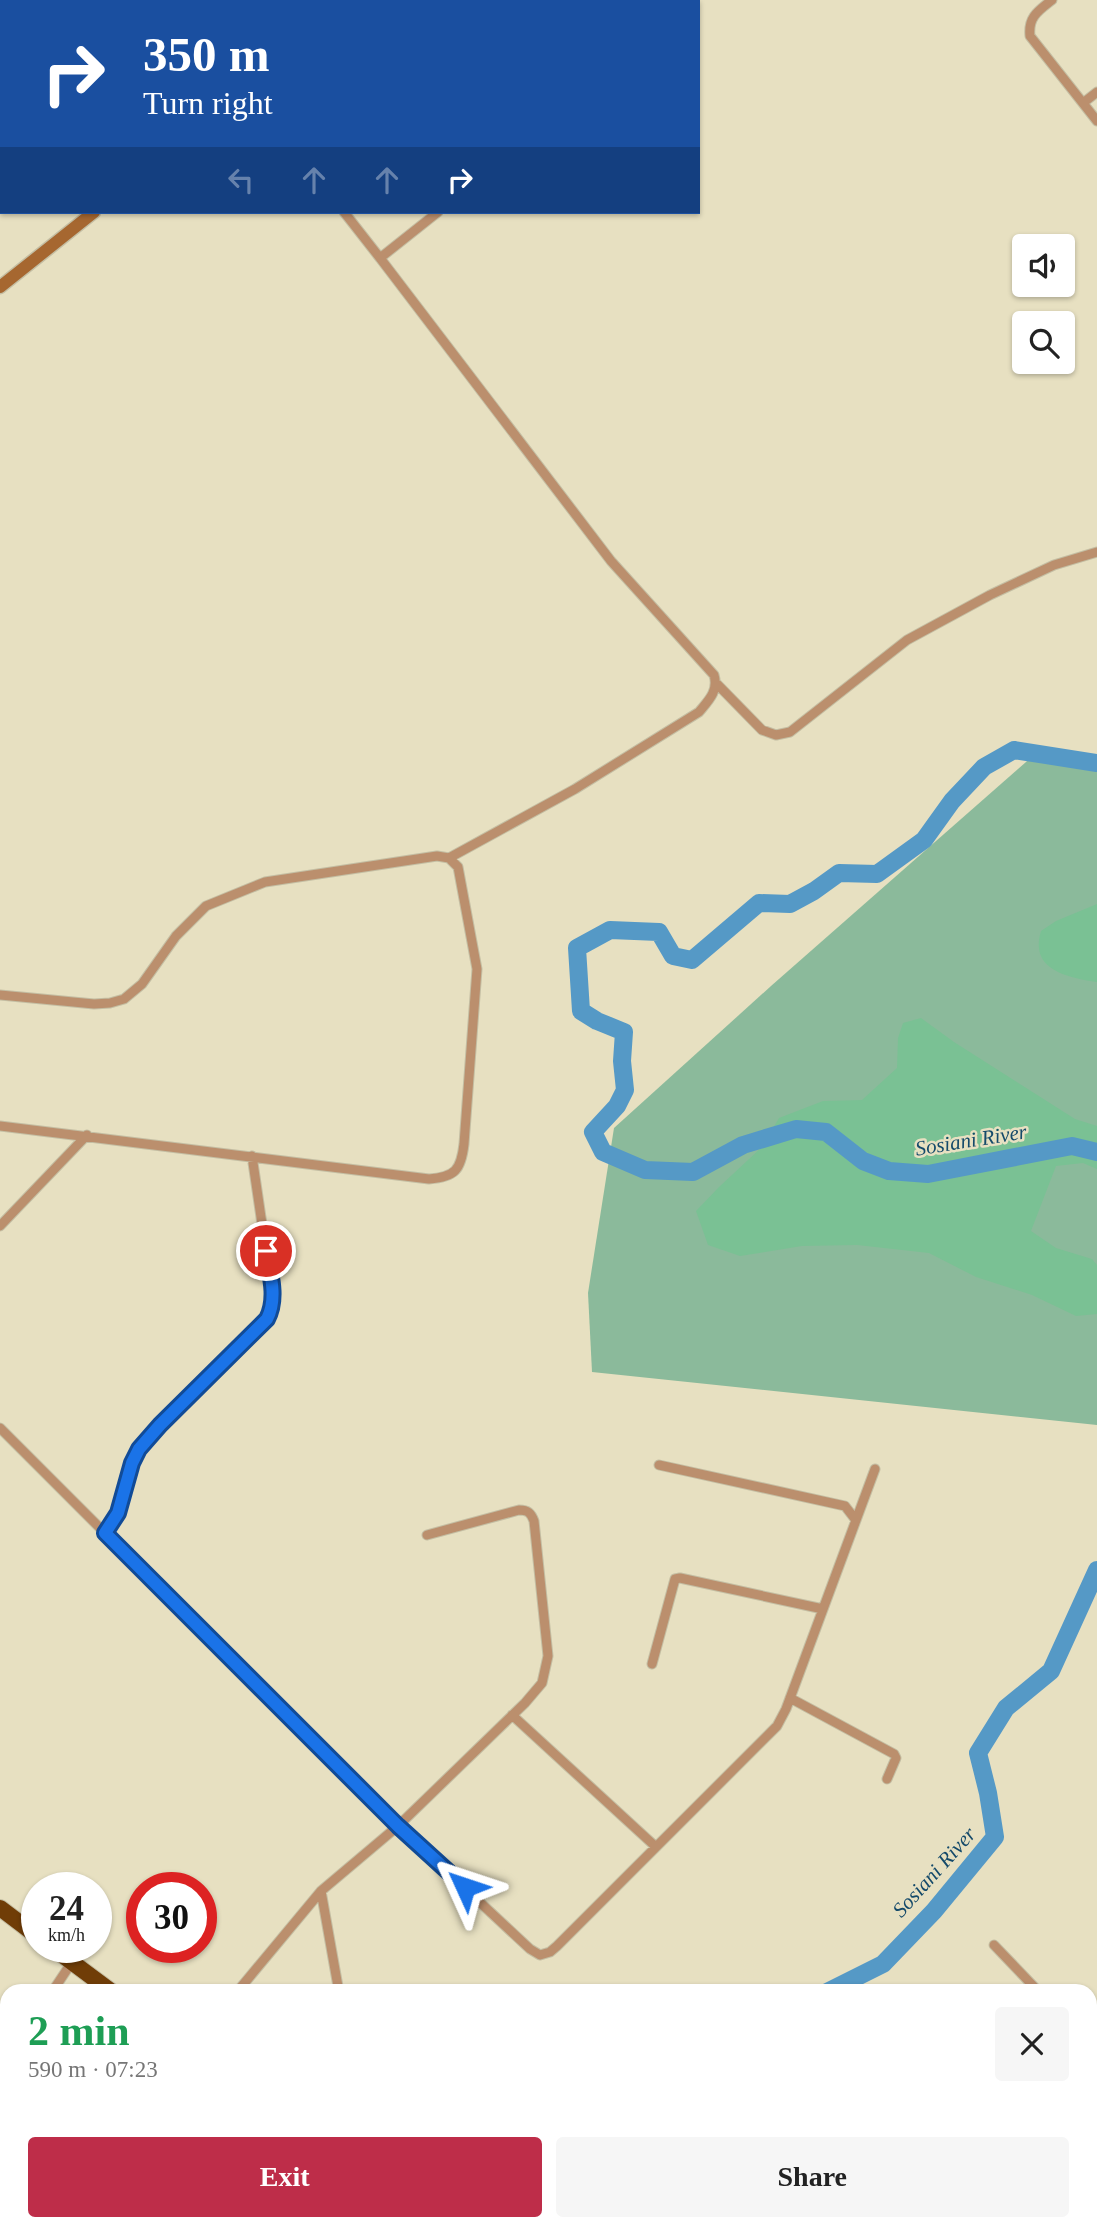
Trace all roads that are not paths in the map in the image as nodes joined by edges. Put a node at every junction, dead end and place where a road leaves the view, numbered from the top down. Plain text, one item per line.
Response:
1 (1052, 0) edge
2 (1097, 92) edge
3 (1083, 103) junction
4 (1097, 121) edge
5 (91, 214) edge
6 (346, 214) edge
7 (435, 214) edge
8 (380, 258) junction
9 (0, 287) edge
10 (1097, 552) edge
11 (716, 682) junction
12 (449, 858) junction
13 (0, 995) edge
14 (0, 1126) edge
15 (87, 1135) junction
16 (252, 1156) junction
17 (0, 1226) edge
18 (0, 1428) edge
19 (659, 1465) dead end
20 (875, 1469) dead end
21 (855, 1519) junction
22 (105, 1533) junction
23 (428, 1535) dead end
24 (823, 1609) junction
25 (652, 1664) dead end
26 (790, 1698) junction
27 (512, 1715) junction
28 (887, 1779) dead end
29 (398, 1826) junction
30 (656, 1846) junction
31 (321, 1891) junction
32 (0, 1908) edge
33 (21, 1924) edge
34 (994, 1945) dead end
35 (71, 1963) edge
36 (73, 1963) edge
37 (57, 1984) edge
38 (101, 1984) edge
39 (244, 1984) edge
40 (338, 1984) edge
41 (1032, 1984) edge

1 - 3 street
2 - 3 street
3 - 4 street
5 - 9 street
6 - 8 street
7 - 8 street
8 - 11 street
10 - 11 street
11 - 12 street
12 - 13 street
12 - 16 street
14 - 15 street
15 - 16 street
15 - 17 street
16 - 22 street
18 - 22 street
19 - 21 street
20 - 21 street
21 - 24 street
22 - 29 street
23 - 27 street
24 - 25 street
24 - 26 street
26 - 28 street
26 - 30 street
27 - 29 street
27 - 30 street
29 - 30 street
29 - 31 street
31 - 39 street
31 - 40 street
32 - 33 highway
34 - 41 street
35 - 37 street
36 - 38 highway

